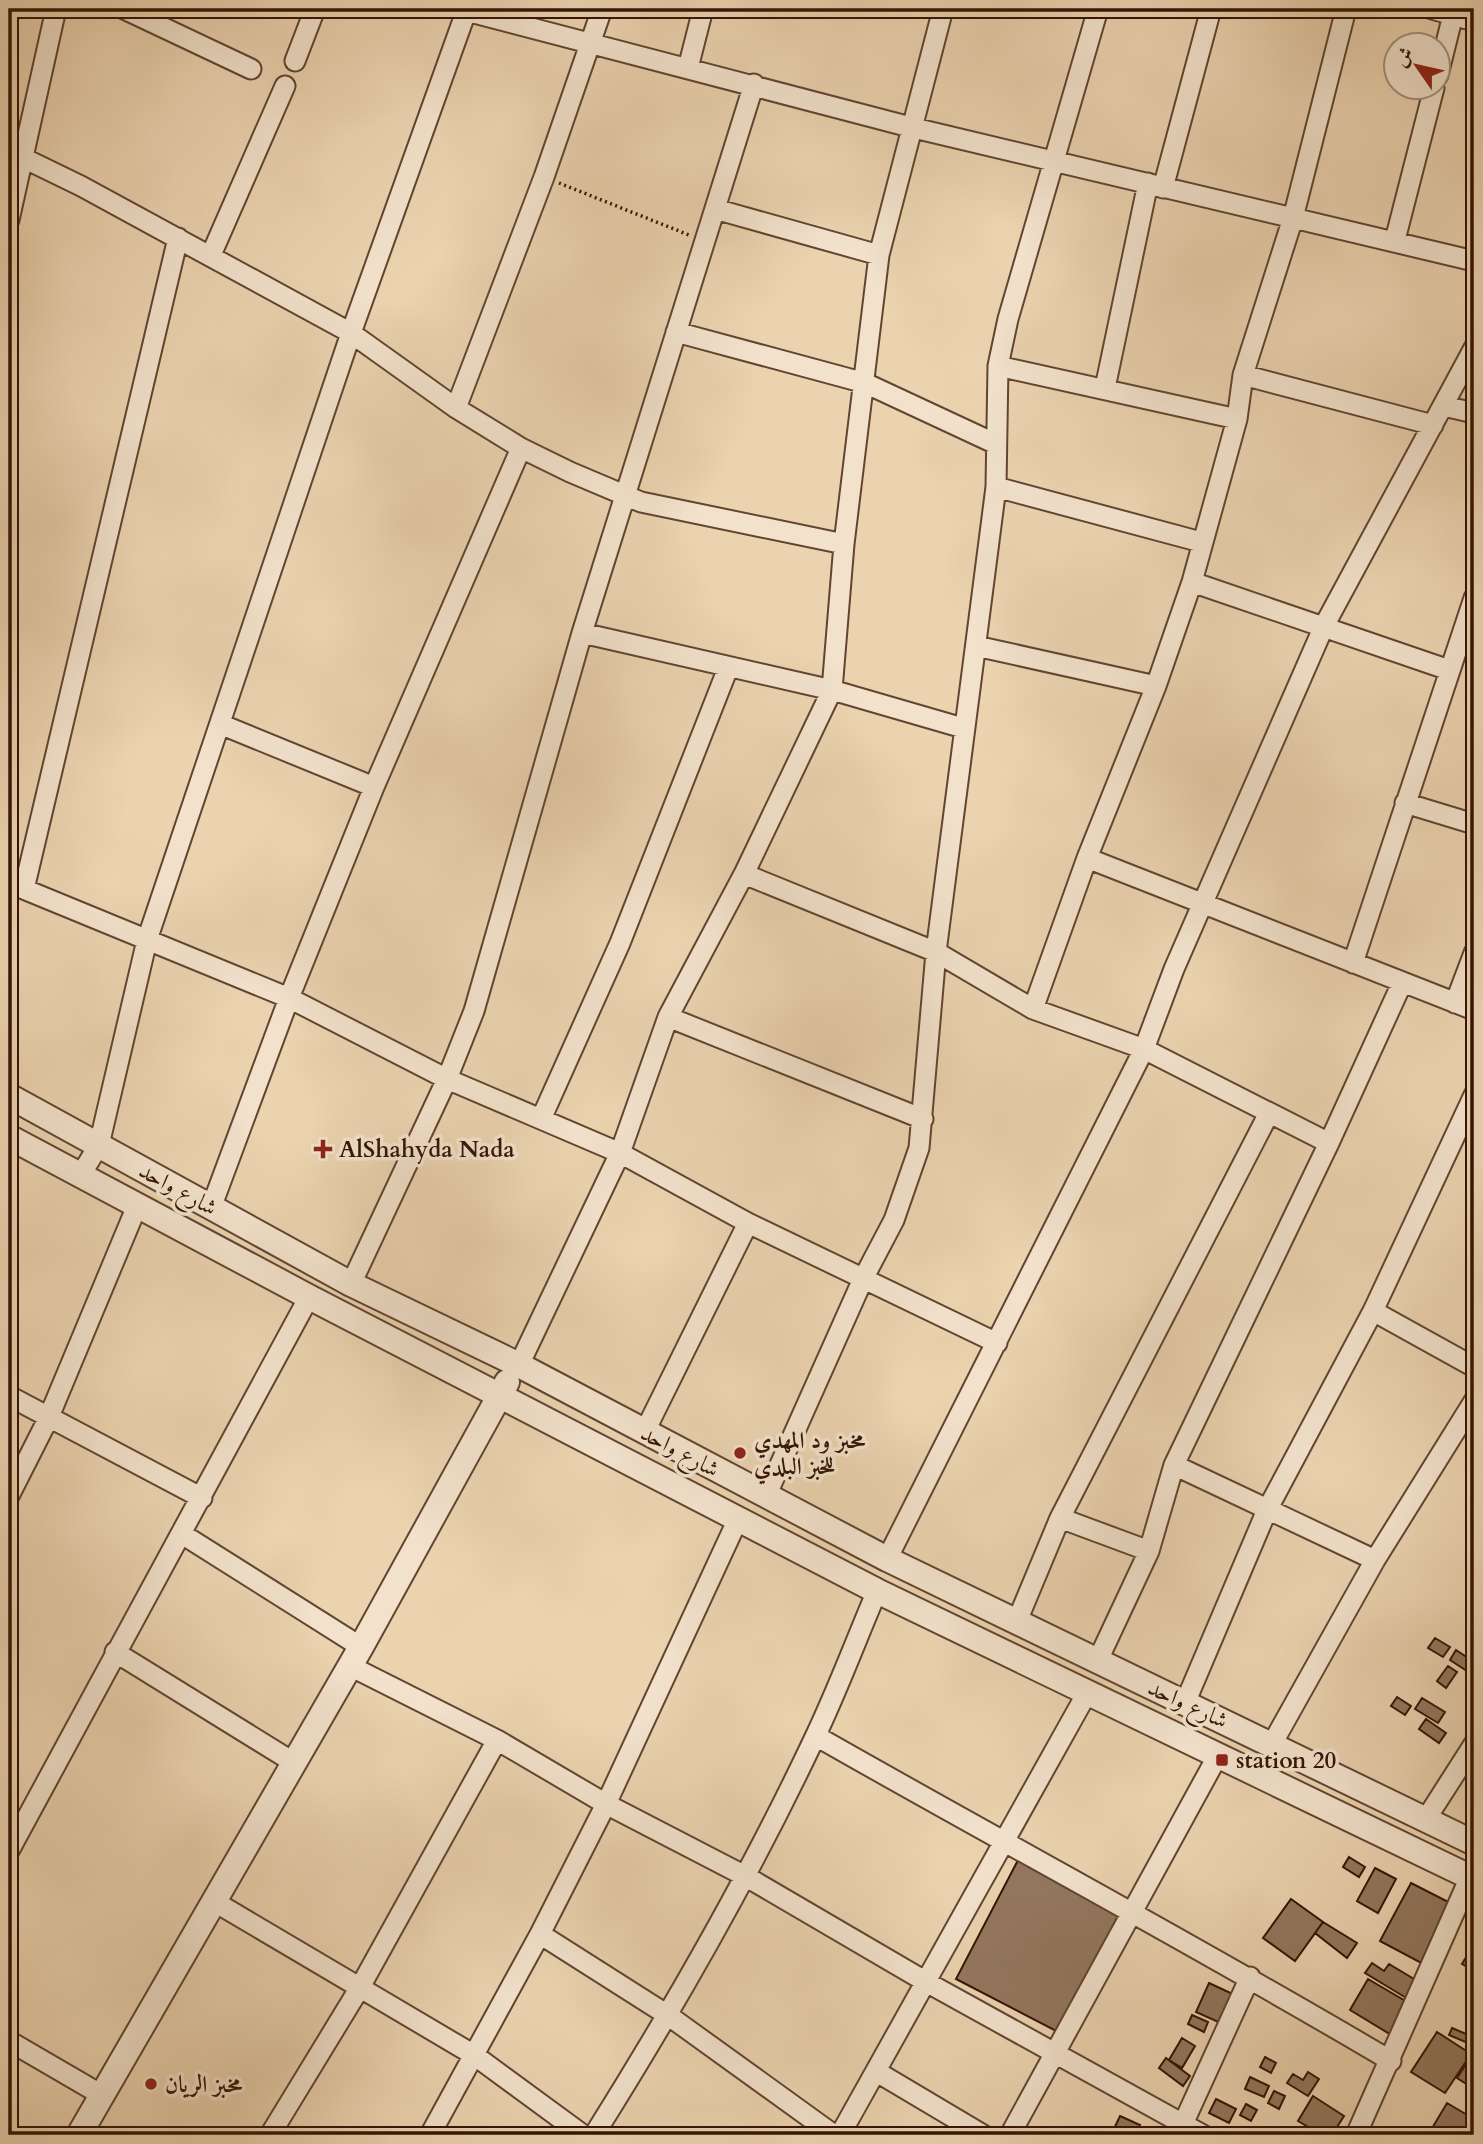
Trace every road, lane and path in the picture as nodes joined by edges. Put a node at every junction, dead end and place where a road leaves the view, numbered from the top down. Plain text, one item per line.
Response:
1 (56, 9) edge
2 (124, 9) edge
3 (315, 9) edge
4 (603, 9) edge
5 (703, 9) edge
6 (943, 9) edge
7 (1098, 9) edge
8 (1211, 9) edge
9 (1346, 9) edge
10 (1432, 9) edge
11 (464, 10) edge
12 (1453, 15) junction
13 (1474, 20) edge
14 (1448, 32) edge
15 (591, 46) junction
16 (295, 61) dead end
17 (688, 68) junction
18 (251, 69) dead end
19 (754, 84) junction
20 (285, 86) dead end
21 (1430, 102) edge
22 (914, 128) junction
23 (16, 155) edge
24 (1055, 161) junction
25 (544, 177) junction
26 (1156, 185) junction
27 (715, 209) junction
28 (1293, 218) junction
29 (9, 220) edge
30 (178, 238) junction
31 (1395, 240) junction
32 (704, 241) junction
33 (211, 255) junction
34 (879, 255) junction
35 (1474, 261) edge
36 (676, 332) junction
37 (351, 333) junction
38 (1474, 348) edge
39 (998, 366) junction
40 (1243, 375) junction
41 (865, 383) junction
42 (1105, 388) junction
43 (1444, 406) junction
44 (456, 408) junction
45 (1474, 413) edge
46 (1237, 419) junction
47 (1433, 425) junction
48 (996, 444) junction
49 (521, 448) junction
50 (996, 487) junction
51 (624, 497) junction
52 (1201, 542) junction
53 (844, 544) junction
54 (1192, 582) junction
55 (1474, 598) edge
56 (1324, 626) junction
57 (582, 633) junction
58 (976, 646) junction
59 (728, 668) junction
60 (1449, 670) junction
61 (1156, 686) junction
62 (832, 690) junction
63 (220, 724) junction
64 (963, 728) junction
65 (374, 787) junction
66 (1405, 803) junction
67 (1474, 824) edge
68 (1087, 858) junction
69 (744, 874) junction
70 (16, 886) edge
71 (1204, 903) junction
72 (147, 940) junction
73 (936, 952) junction
74 (1474, 953) edge
75 (1353, 963) junction
76 (1402, 983) junction
77 (289, 998) junction
78 (1455, 1003) junction
79 (1033, 1009) junction
80 (1474, 1010) edge
81 (668, 1017) junction
82 (1144, 1049) junction
83 (447, 1079) junction
84 (1474, 1095) edge
85 (9, 1096) edge
86 (1268, 1115) junction
87 (541, 1119) junction
88 (923, 1119) junction
89 (9, 1137) edge
90 (1329, 1143) junction
91 (99, 1145) junction
92 (620, 1153) junction
93 (80, 1176) junction
94 (137, 1206) junction
95 (211, 1208) junction
96 (748, 1223) junction
97 (863, 1279) junction
98 (351, 1284) junction
99 (309, 1297) junction
100 (1373, 1311) junction
101 (997, 1343) junction
102 (519, 1365) junction
103 (1474, 1367) edge
104 (497, 1394) junction
105 (9, 1396) edge
106 (1474, 1401) edge
107 (48, 1419) junction
108 (644, 1433) junction
109 (1174, 1465) junction
110 (9, 1496) edge
111 (766, 1496) junction
112 (202, 1498) junction
113 (1267, 1510) junction
114 (1060, 1518) junction
115 (738, 1519) junction
116 (182, 1534) junction
117 (1149, 1551) junction
118 (887, 1559) junction
119 (1375, 1560) junction
120 (877, 1591) junction
121 (1017, 1621) junction
122 (115, 1651) junction
123 (356, 1656) junction
124 (1097, 1662) junction
125 (1087, 1693) junction
126 (1185, 1703) junction
127 (816, 1736) junction
128 (497, 1740) junction
129 (1272, 1744) junction
130 (1474, 1744) edge
131 (1217, 1757) junction
132 (293, 1762) junction
133 (606, 1804) junction
134 (1426, 1819) junction
135 (1474, 1843) edge
136 (1005, 1844) junction
137 (9, 1852) edge
138 (745, 1877) junction
139 (1472, 1878) edge
140 (215, 1902) junction
141 (1133, 1911) junction
142 (540, 1934) junction
143 (1250, 1978) junction
144 (928, 1983) junction
145 (359, 1989) junction
146 (669, 2016) junction
147 (9, 2041) edge
148 (1055, 2054) junction
149 (474, 2055) junction
150 (1391, 2061) junction
151 (877, 2072) junction
152 (100, 2094) junction
153 (1183, 2124) junction
154 (79, 2135) edge
155 (270, 2135) edge
156 (430, 2135) edge
157 (583, 2135) edge
158 (594, 2135) edge
159 (834, 2135) edge
160 (840, 2135) edge
161 (983, 2135) edge
162 (1010, 2135) edge
163 (1203, 2135) edge
164 (1356, 2135) edge

1 - 23 street
2 - 18 street
3 - 16 street
4 - 15 street
5 - 17 street
6 - 22 street
7 - 24 street
8 - 26 street
9 - 28 street
10 - 12 street
11 - 15 street
11 - 37 street
12 - 13 street
12 - 14 street
15 - 17 street
15 - 25 street
17 - 19 street
19 - 22 street
19 - 27 street
20 - 33 street
21 - 31 street
22 - 24 street
22 - 34 street
23 - 29 street
23 - 30 street
24 - 26 street
24 - 39 street
25 - 32 path
25 - 44 street
26 - 28 street
26 - 42 street
27 - 32 street
27 - 34 street
28 - 31 street
28 - 40 street
30 - 33 street
30 - 70 street
31 - 35 street
32 - 36 street
33 - 37 street
34 - 41 street
36 - 41 street
36 - 51 street
37 - 44 street
37 - 63 street
38 - 43 street
39 - 42 street
39 - 48 street
40 - 46 street
40 - 47 street
41 - 48 street
41 - 53 street
42 - 46 street
43 - 45 street
43 - 47 street
44 - 49 street
46 - 52 street
47 - 56 street
48 - 50 street
49 - 51 street
49 - 65 street
50 - 52 street
50 - 58 street
51 - 53 street
51 - 57 street
52 - 54 street
53 - 62 street
54 - 56 street
54 - 61 street
55 - 60 street
56 - 60 street
56 - 71 street
57 - 59 street
57 - 83 street
58 - 61 street
58 - 64 street
59 - 62 street
59 - 87 street
60 - 66 street
61 - 68 street
62 - 64 street
62 - 69 street
63 - 65 street
63 - 72 street
64 - 73 street
65 - 77 street
66 - 67 street
66 - 75 street
68 - 71 street
68 - 79 street
69 - 73 street
69 - 81 street
70 - 72 street
71 - 75 street
71 - 82 street
72 - 77 street
72 - 91 street
73 - 79 street
73 - 88 street
74 - 78 street
75 - 76 street
76 - 78 street
76 - 90 street
77 - 83 street
77 - 95 street
78 - 80 street
79 - 82 street
81 - 88 street
81 - 92 street
82 - 86 street
82 - 101 street
83 - 87 street
83 - 98 street
84 - 100 street
85 - 91 street, شارع واحد
86 - 90 street
86 - 114 street
87 - 92 street
88 - 97 street
89 - 93 street, شارع واحد
90 - 109 street
91 - 93 street
91 - 95 street, شارع واحد
92 - 96 street
92 - 102 street
93 - 94 street, شارع واحد
94 - 99 street, شارع واحد
94 - 107 street
95 - 98 street, شارع واحد
96 - 97 street
96 - 108 street
97 - 101 street
97 - 111 street
98 - 102 street, شارع واحد
99 - 104 street, شارع واحد
99 - 112 street
100 - 103 street
100 - 113 street
101 - 118 street
102 - 104 street
102 - 108 street, شارع واحد
104 - 115 street, شارع واحد
104 - 123 street
105 - 107 street
106 - 119 street
107 - 110 street
107 - 112 street
108 - 111 street, شارع واحد
109 - 113 street
109 - 117 street
111 - 118 street, شارع واحد
112 - 116 street
113 - 119 street
113 - 126 street
114 - 117 street
114 - 121 street
115 - 120 street, شارع واحد
115 - 133 street
116 - 122 street
116 - 123 street
117 - 124 street
118 - 121 street, شارع واحد
119 - 129 street
120 - 125 street, شارع واحد
120 - 127 street
121 - 124 street, شارع واحد
122 - 132 street
122 - 137 street
123 - 128 street
123 - 132 street
124 - 126 street, شارع واحد
125 - 131 street, شارع واحد
125 - 136 street
126 - 129 street, شارع واحد
127 - 136 street
127 - 138 street
128 - 133 street
128 - 145 street
129 - 134 street, شارع واحد
130 - 134 street
131 - 139 street, شارع واحد
131 - 141 street
132 - 140 street
133 - 138 street
133 - 142 street
134 - 135 street, شارع واحد
136 - 141 street
136 - 144 street
138 - 144 street
138 - 146 street
139 - 150 street
140 - 145 street
140 - 152 street
141 - 143 street
141 - 148 street
142 - 146 street
142 - 149 street
143 - 150 street
143 - 153 street
144 - 148 street
144 - 151 street
145 - 149 street
145 - 155 street
146 - 158 street
146 - 159 street
147 - 152 street
148 - 153 street
148 - 162 street
149 - 156 street
149 - 157 street
150 - 164 street
151 - 160 street
151 - 161 street
152 - 154 street
153 - 163 street

